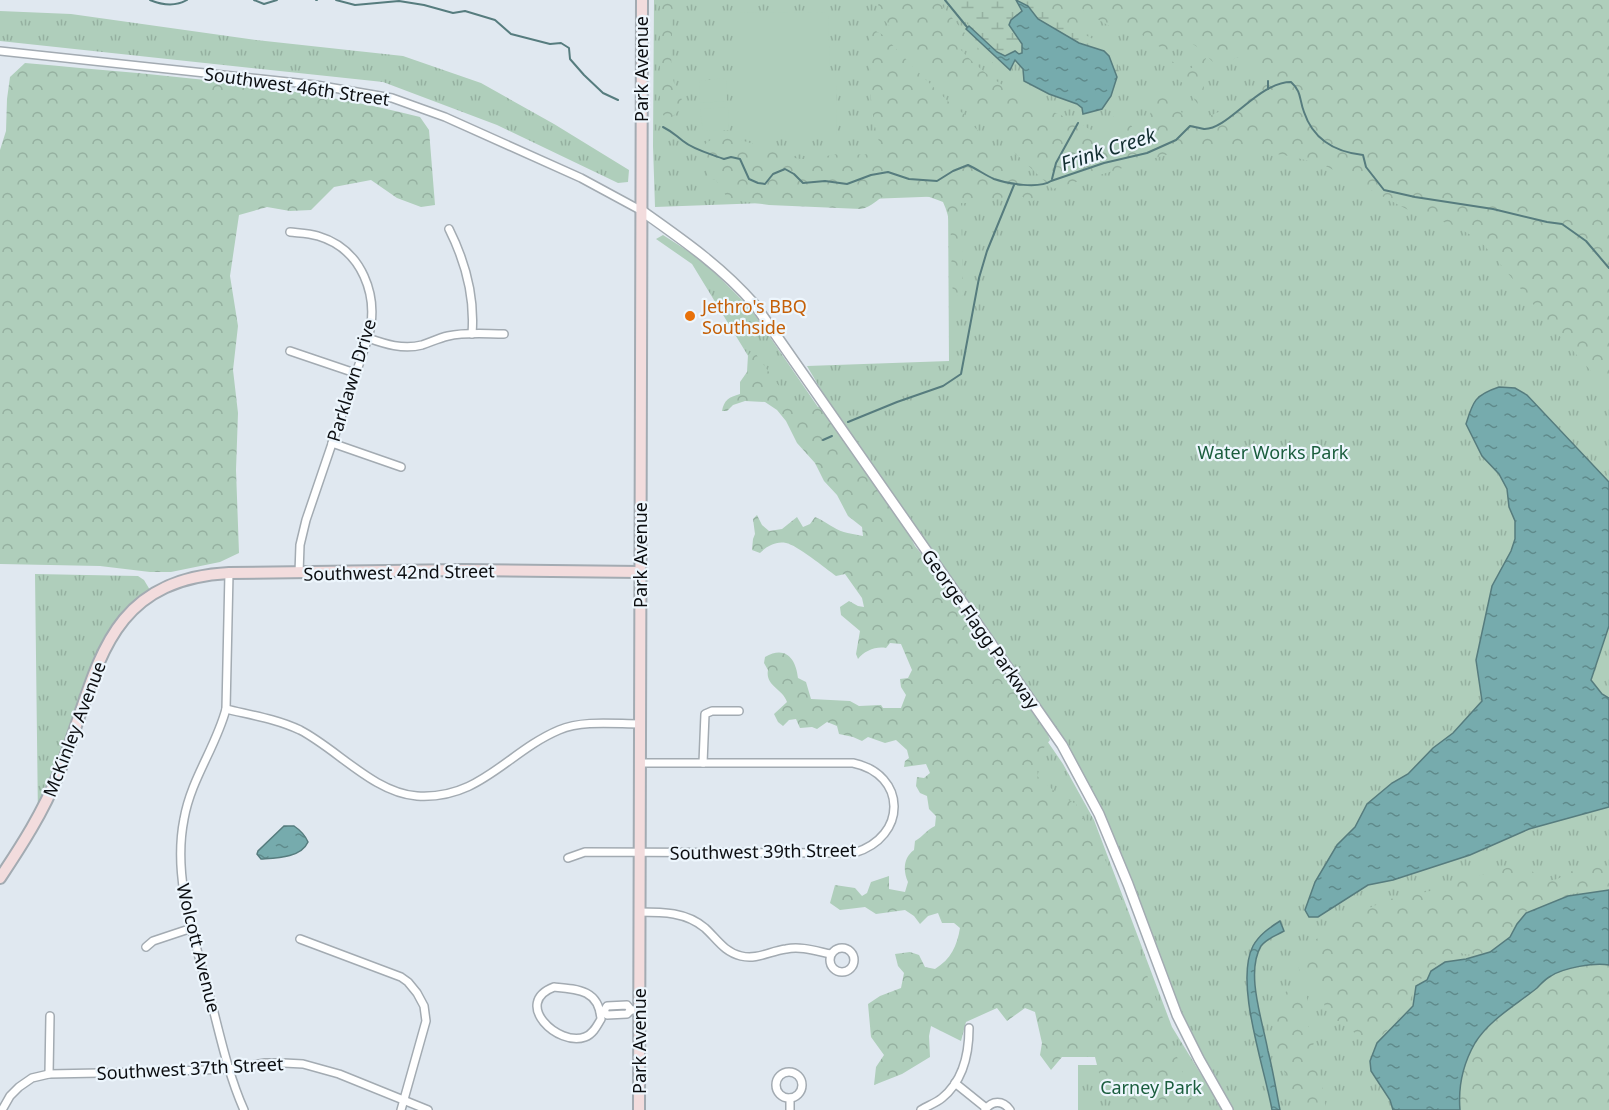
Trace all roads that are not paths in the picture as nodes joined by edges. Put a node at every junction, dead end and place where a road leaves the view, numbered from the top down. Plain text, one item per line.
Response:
1 (642, 0) edge
2 (0, 51) edge
3 (642, 211) junction
4 (449, 229) dead end
5 (290, 232) dead end
6 (472, 334) junction
7 (504, 334) dead end
8 (368, 338) junction
9 (290, 351) dead end
10 (355, 373) junction
11 (332, 444) junction
12 (401, 467) dead end
13 (640, 572) junction
14 (229, 573) junction
15 (299, 573) junction
16 (160, 590) joint
17 (226, 709) junction
18 (740, 711) dead end
19 (640, 724) junction
20 (640, 763) junction
21 (703, 763) junction
22 (639, 852) junction
23 (568, 858) dead end
24 (0, 878) edge
25 (639, 912) junction
26 (192, 928) junction
27 (300, 939) dead end
28 (146, 947) dead end
29 (831, 954) dead end
30 (635, 1010) junction
31 (602, 1011) junction
32 (50, 1016) dead end
33 (969, 1028) dead end
34 (229, 1069) junction
35 (49, 1074) junction
36 (955, 1083) junction
37 (790, 1098) dead end
38 (404, 1100) junction
39 (986, 1109) edge
40 (2, 1110) edge
41 (244, 1110) edge
42 (401, 1110) edge
43 (428, 1110) edge
44 (639, 1110) edge
45 (789, 1110) edge
46 (921, 1110) edge
47 (1010, 1110) edge
48 (1228, 1110) edge

1 - 3 main road, Park Avenue
2 - 3 street, Southwest 46th Street
3 - 13 main road, Park Avenue
3 - 48 street, George Flagg Parkway
4 - 6 street
5 - 8 street, Parklawn Drive
6 - 7 street
6 - 8 street
8 - 10 street, Parklawn Drive
9 - 10 street
10 - 11 street, Parklawn Drive
11 - 12 street
11 - 15 street, Parklawn Drive
13 - 15 main road, Southwest 42nd Street
13 - 19 main road, Park Avenue
14 - 15 main road, Southwest 42nd Street
14 - 16 main road, Southwest 42nd Street
14 - 17 street, Wolcott Avenue
16 - 24 main road, McKinley Avenue
17 - 19 street
17 - 26 street, Wolcott Avenue
18 - 21 street
19 - 20 main road, Park Avenue
20 - 21 street, Southwest 39th Street
20 - 22 main road, Park Avenue
21 - 22 street, Southwest 39th Street
22 - 23 street, Southwest 39th Street
22 - 25 main road, Park Avenue
25 - 29 street
25 - 30 main road, Park Avenue
26 - 28 street
26 - 34 street, Wolcott Avenue
27 - 38 street
30 - 31 street
30 - 44 main road, Park Avenue
31 - 31 street
32 - 35 street
33 - 36 street
34 - 35 street, Southwest 37th Street
34 - 38 street, Southwest 37th Street
34 - 41 street, Wolcott Avenue
35 - 40 street, Southwest 37th Street
36 - 39 street
36 - 46 street
37 - 45 street
38 - 42 street
38 - 43 street, Southwest 37th Street
39 - 47 street

